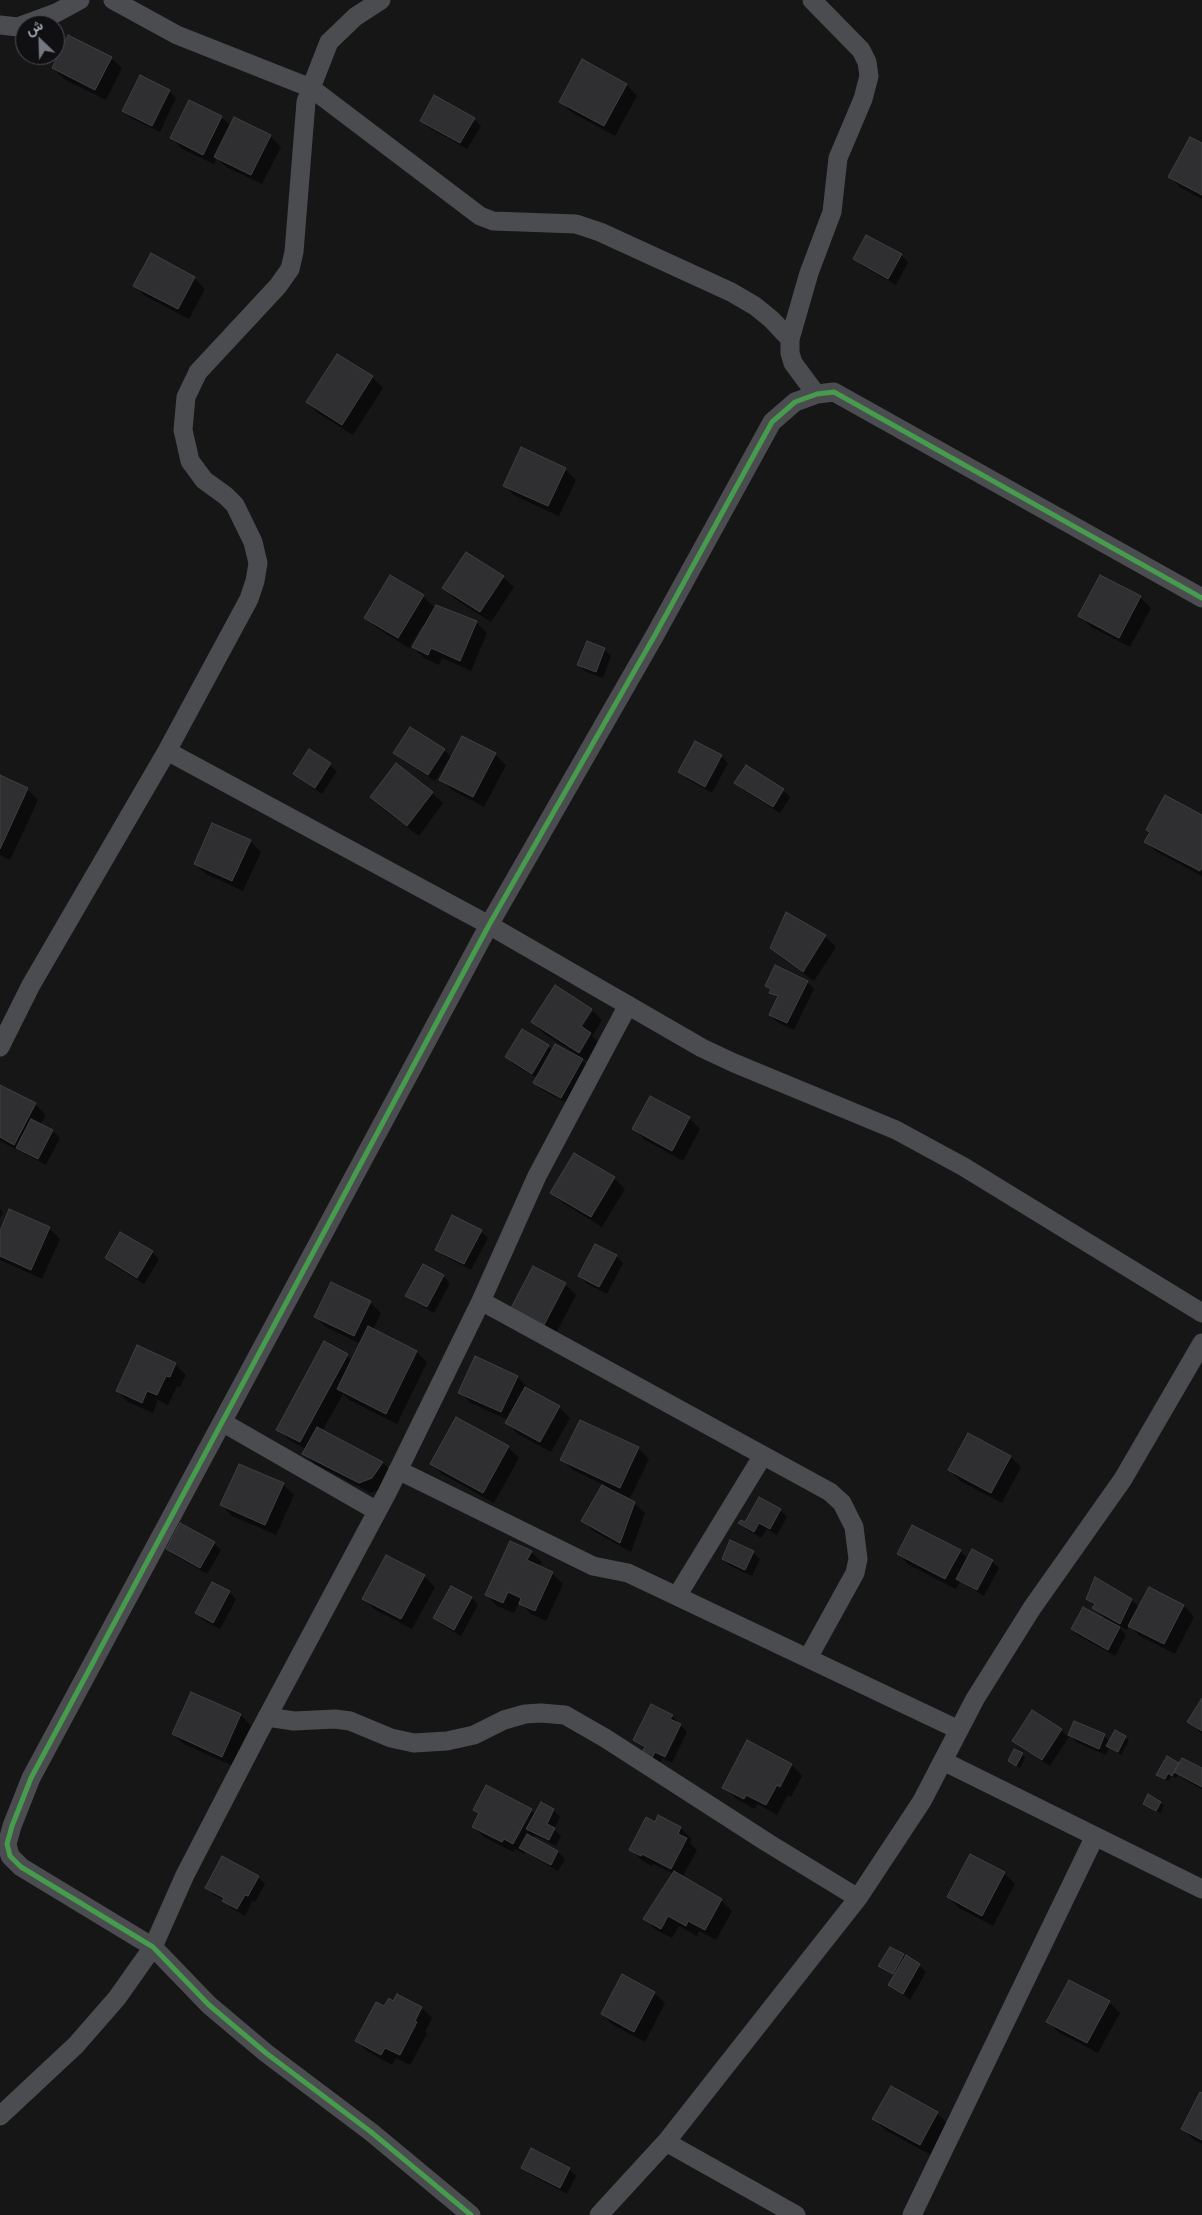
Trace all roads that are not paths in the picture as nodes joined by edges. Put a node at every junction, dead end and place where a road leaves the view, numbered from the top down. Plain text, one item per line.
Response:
1 (80, 0) edge
2 (113, 0) edge
3 (381, 0) edge
4 (812, 0) edge
5 (0, 25) edge
6 (311, 88) junction
7 (790, 339) junction
8 (816, 394) junction
9 (1202, 598) edge
10 (167, 750) junction
11 (489, 925) junction
12 (628, 1005) junction
13 (0, 1047) edge
14 (481, 1301) junction
15 (1202, 1313) edge
16 (1202, 1343) edge
17 (222, 1422) junction
18 (762, 1457) junction
19 (398, 1470) junction
20 (378, 1511) junction
21 (677, 1596) junction
22 (808, 1658) junction
23 (267, 1717) junction
24 (959, 1730) junction
25 (944, 1761) junction
26 (1095, 1836) junction
27 (1202, 1888) edge
28 (858, 1898) junction
29 (153, 1947) junction
30 (0, 2116) edge
31 (666, 2142) junction
32 (471, 2215) edge
33 (599, 2215) edge
34 (796, 2215) edge
35 (912, 2215) edge

1 - 5 street
2 - 6 street
3 - 6 street
4 - 7 street
6 - 7 street
6 - 10 street
7 - 8 street
8 - 9 street
8 - 11 street
10 - 11 street
10 - 13 street
11 - 12 street
11 - 17 street
12 - 14 street
12 - 15 street
14 - 18 street
14 - 19 street
16 - 24 street
17 - 20 street
17 - 29 street
18 - 21 street
18 - 22 street
19 - 20 street
19 - 21 street
20 - 23 street
21 - 22 street
22 - 24 street
23 - 28 street
23 - 29 street
24 - 25 street
25 - 26 street
25 - 28 street
26 - 27 street
26 - 35 street
28 - 31 street
29 - 30 street
29 - 32 street
31 - 33 street
31 - 34 street

